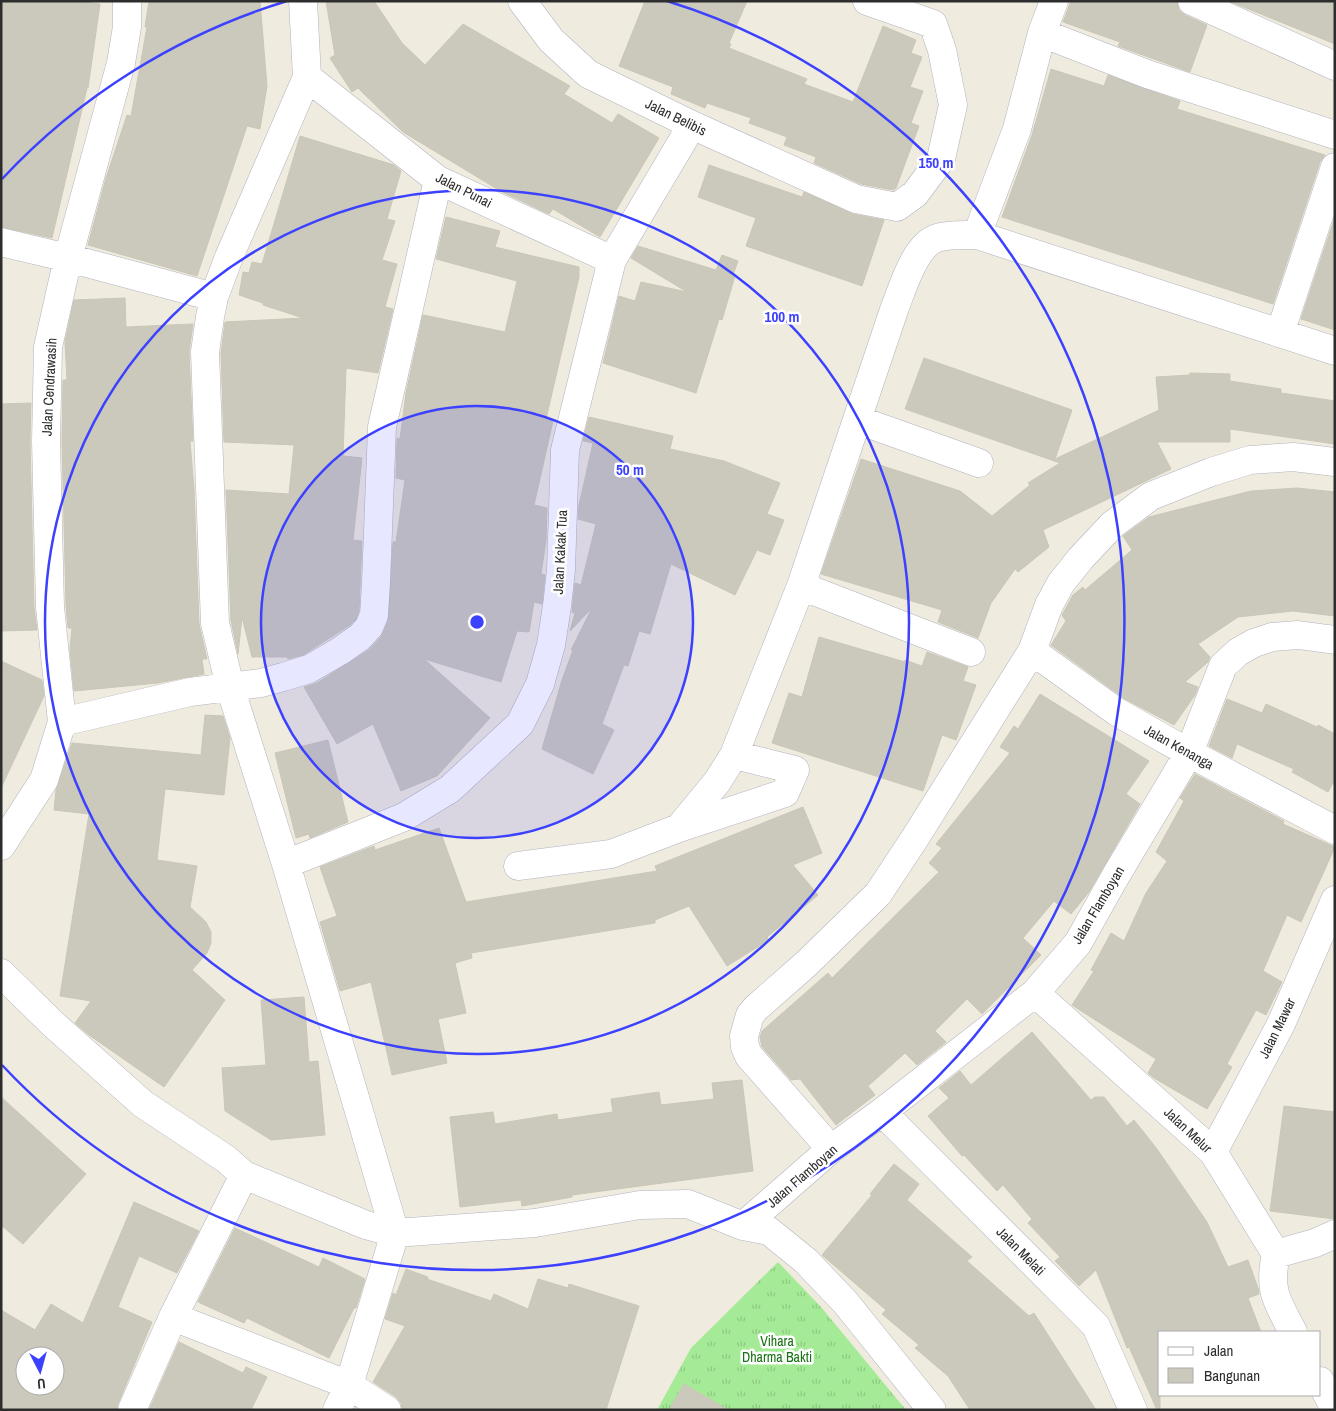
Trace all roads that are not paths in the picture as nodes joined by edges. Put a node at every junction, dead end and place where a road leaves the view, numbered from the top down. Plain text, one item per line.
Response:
1 (127, 1) edge
2 (303, 1) edge
3 (522, 1) edge
4 (867, 1) edge
5 (1054, 1) edge
6 (1192, 1) edge
7 (1042, 33) junction
8 (1335, 66) edge
9 (306, 77) junction
10 (692, 125) junction
11 (1335, 135) edge
12 (1335, 167) edge
13 (438, 180) junction
14 (976, 235) junction
15 (1, 242) edge
16 (68, 258) junction
17 (612, 260) junction
18 (214, 297) junction
19 (1280, 333) junction
20 (1335, 351) edge
21 (858, 420) junction
22 (1335, 462) edge
23 (979, 463) dead end
24 (801, 586) junction
25 (1335, 640) edge
26 (1032, 651) junction
27 (971, 652) dead end
28 (230, 687) junction
29 (62, 722) junction
30 (1189, 753) junction
31 (734, 755) junction
32 (679, 828) junction
33 (1335, 830) edge
34 (1, 846) edge
35 (286, 864) junction
36 (518, 866) dead end
37 (1335, 900) edge
38 (1, 973) edge
39 (1035, 993) junction
40 (882, 1112) junction
41 (831, 1149) junction
42 (1213, 1152) junction
43 (244, 1175) junction
44 (743, 1226) junction
45 (395, 1233) junction
46 (1335, 1234) edge
47 (1276, 1254) junction
48 (173, 1316) junction
49 (1293, 1331) edge
50 (1321, 1383) edge
51 (349, 1385) junction
52 (1335, 1408) edge
53 (132, 1410) edge
54 (337, 1410) edge
55 (387, 1410) edge
56 (932, 1410) edge
57 (1133, 1410) edge

1 - 16 street, Jalan Cendrawasih
2 - 9 street
3 - 10 street, Jalan Belibis
4 - 10 street, Jalan Belibis
5 - 7 street
6 - 8 street
7 - 11 street
7 - 14 street
9 - 13 street, Jalan Punai
9 - 18 street
10 - 17 street, Jalan Kakak Tua
12 - 19 street
13 - 17 street, Jalan Punai
13 - 28 street
14 - 19 street
14 - 21 street
15 - 16 street
16 - 18 street
16 - 29 street, Jalan Cendrawasih
17 - 35 street, Jalan Kakak Tua
18 - 28 street
19 - 20 street
21 - 23 street
21 - 24 street
22 - 26 street
24 - 27 street
24 - 31 street
25 - 30 street, Jalan Flamboyan
26 - 30 street, Jalan Kenanga
26 - 41 street
28 - 29 street
28 - 35 street
29 - 34 street
30 - 33 street, Jalan Kenanga
30 - 39 street, Jalan Flamboyan
31 - 32 street
31 - 32 street
32 - 36 street
35 - 45 street
37 - 42 street, Jalan Mawar
38 - 43 street
39 - 40 street, Jalan Flamboyan
39 - 42 street, Jalan Melur
40 - 41 street, Jalan Flamboyan
40 - 57 street, Jalan Melati
41 - 44 street, Jalan Flamboyan
42 - 47 street, Jalan Melur
43 - 45 street
43 - 48 street
44 - 45 street
44 - 56 street
45 - 51 street
46 - 47 street
47 - 49 street
48 - 51 street
48 - 53 street
50 - 52 street
51 - 54 street
51 - 55 street

